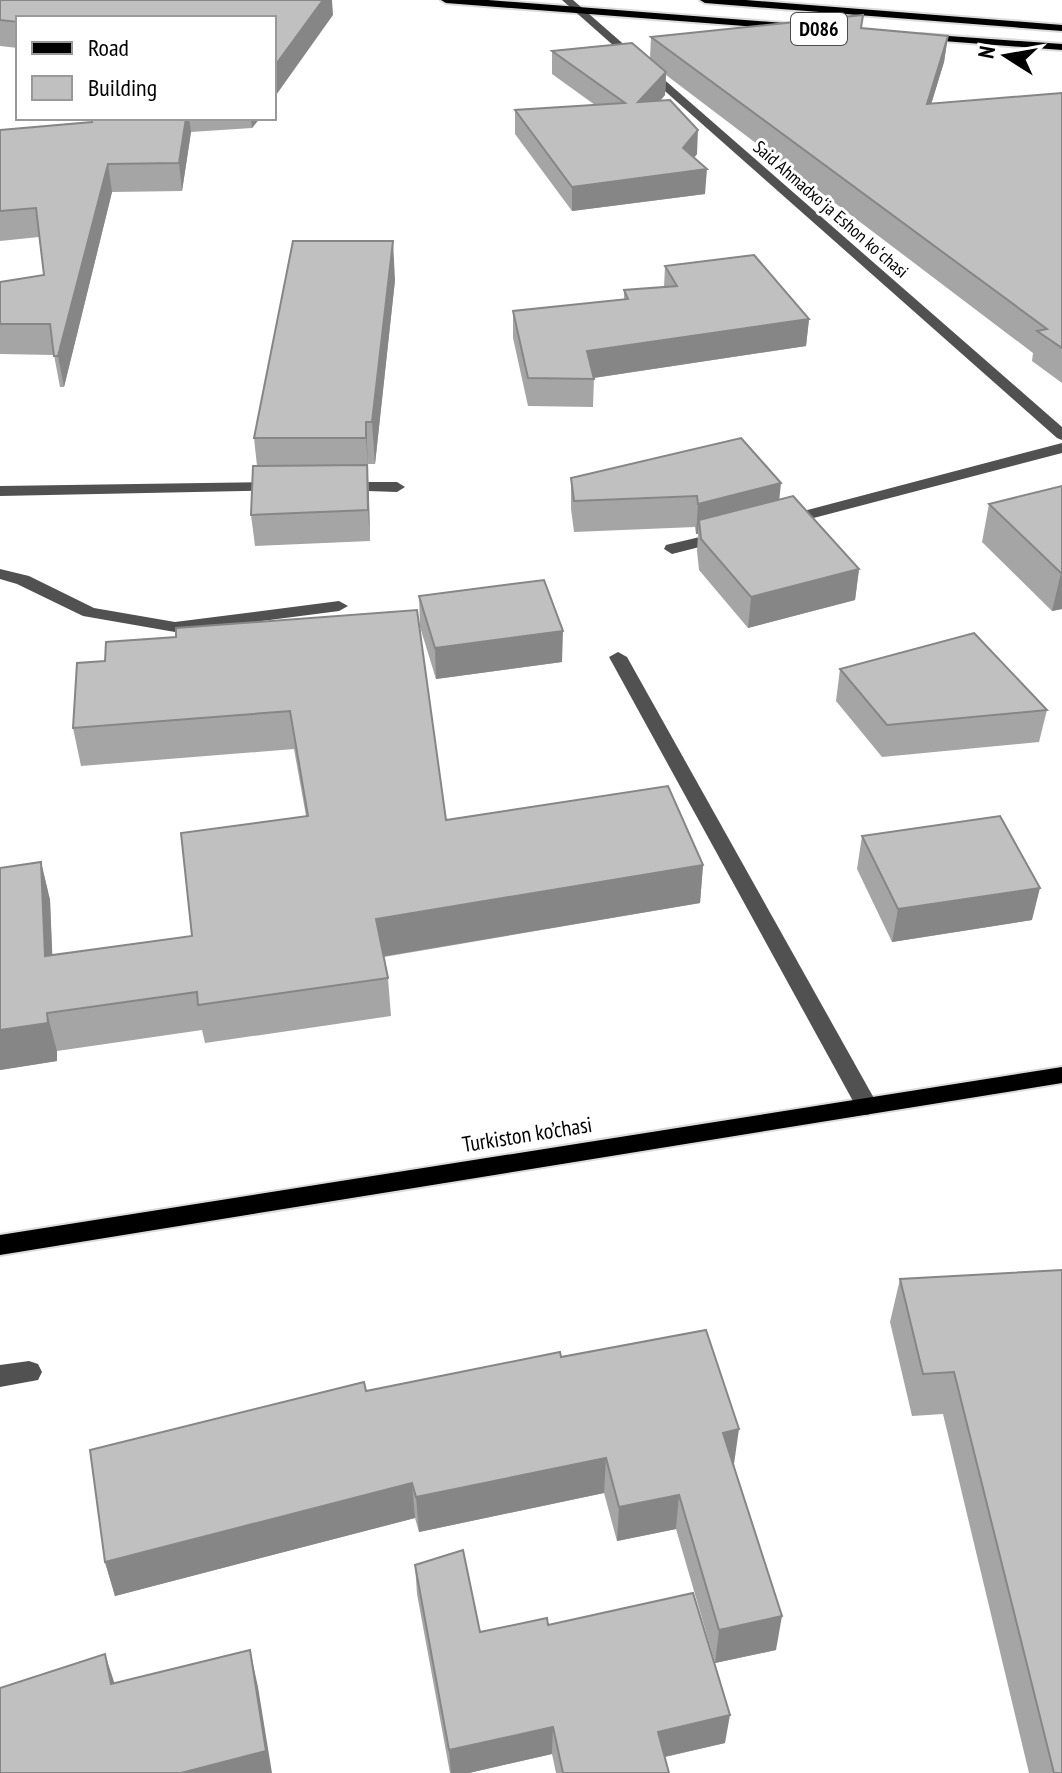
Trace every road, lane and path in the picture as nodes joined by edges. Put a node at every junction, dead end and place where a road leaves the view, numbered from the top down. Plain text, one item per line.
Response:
1 (446, 0) edge
2 (705, 0) edge
3 (571, 5) edge
4 (811, 28) edge
5 (1062, 28) edge
6 (905, 35) edge
7 (1062, 47) edge
8 (1062, 435) edge
9 (1062, 448) edge
10 (302, 487) edge
11 (333, 487) edge
12 (397, 487) dead end
13 (0, 491) edge
14 (762, 526) edge
15 (732, 534) edge
16 (672, 549) dead end
17 (0, 574) edge
18 (339, 606) dead end
19 (618, 657) dead end
20 (1062, 1075) edge
21 (867, 1106) junction
22 (0, 1245) edge
23 (29, 1372) dead end
24 (0, 1376) edge

1 - 3 main road, D086
2 - 5 main road, D086
3 - 4 main road, D086
3 - 8 street, Said Ahmadxoʻja Eshon koʻchasi
6 - 7 main road
9 - 14 street
10 - 13 street
11 - 12 street
15 - 16 street
17 - 18 street
19 - 21 street
20 - 21 main road, Turkiston ko’chasi
21 - 22 main road, Turkiston ko’chasi
23 - 24 street

